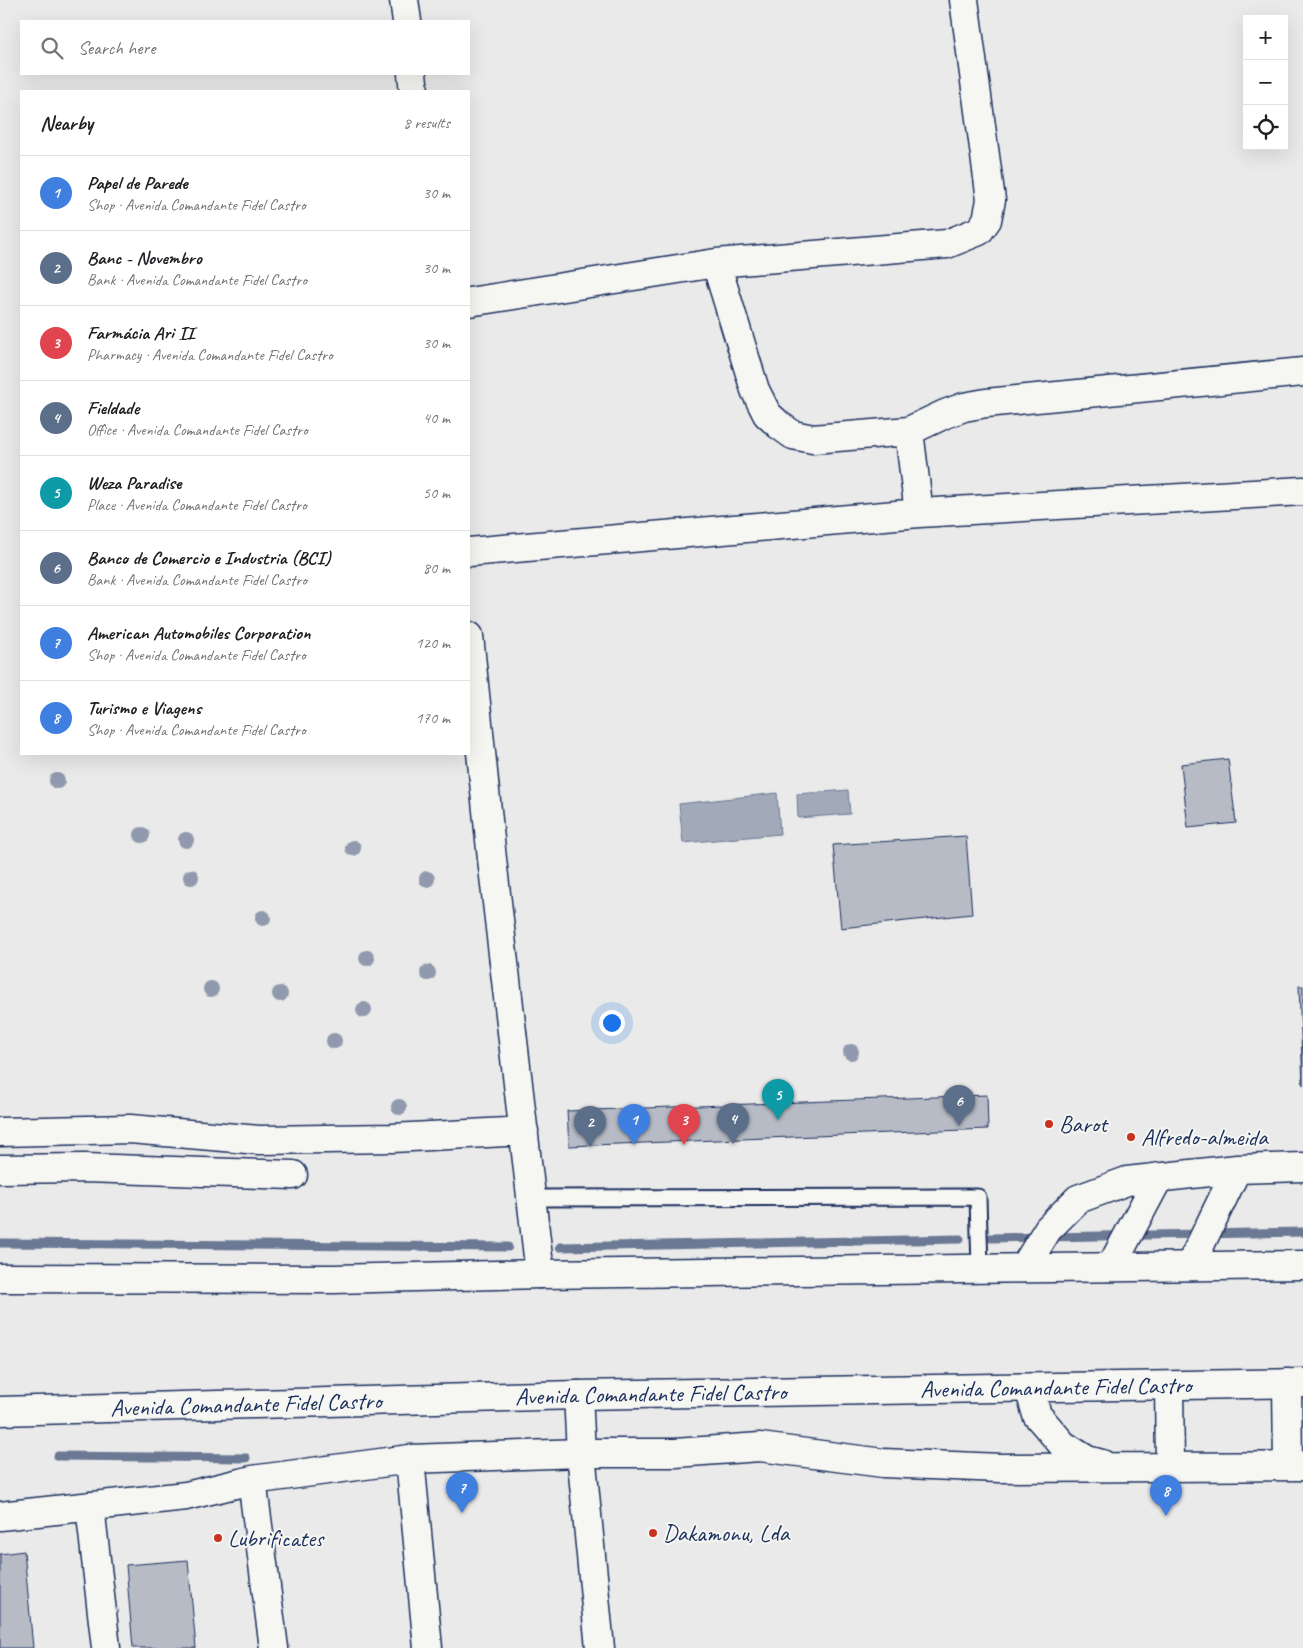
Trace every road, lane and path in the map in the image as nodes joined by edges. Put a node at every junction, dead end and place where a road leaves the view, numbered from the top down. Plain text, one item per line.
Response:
1 (404, 0) edge
2 (964, 0) edge
3 (406, 20) edge
4 (412, 75) edge
5 (414, 90) edge
6 (716, 263) junction
7 (470, 302) edge
8 (1303, 372) edge
9 (909, 431) junction
10 (1303, 491) edge
11 (919, 513) junction
12 (470, 552) edge
13 (470, 646) edge
14 (524, 1131) junction
15 (0, 1132) edge
16 (1303, 1166) edge
17 (0, 1169) edge
18 (1237, 1169) junction
19 (293, 1174) dead end
20 (1159, 1177) junction
21 (532, 1198) junction
22 (1303, 1265) edge
23 (1190, 1266) junction
24 (1024, 1268) junction
25 (1110, 1268) junction
26 (980, 1269) junction
27 (540, 1274) junction
28 (0, 1278) edge
29 (1295, 1383) edge
30 (1169, 1386) junction
31 (1029, 1388) junction
32 (578, 1396) junction
33 (0, 1411) edge
34 (581, 1453) junction
35 (410, 1459) junction
36 (1296, 1466) edge
37 (1118, 1467) junction
38 (1170, 1467) junction
39 (252, 1480) junction
40 (90, 1506) junction
41 (0, 1516) edge
42 (106, 1648) edge
43 (274, 1648) edge
44 (428, 1648) edge
45 (600, 1648) edge

1 - 3 main road
2 - 6 main road
4 - 5 main road
6 - 7 main road
6 - 9 main road
8 - 9 main road
9 - 11 main road
10 - 11 main road
11 - 12 main road
13 - 14 main road
14 - 15 main road
14 - 21 main road
16 - 18 main road
17 - 19 main road
18 - 20 main road
18 - 23 main road
20 - 24 main road
20 - 25 main road
21 - 26 lane
21 - 27 main road
22 - 23 main road
23 - 25 main road
24 - 25 main road
24 - 26 main road
26 - 27 main road
27 - 28 main road
29 - 30 main road, Avenida Comandante Fidel Castro
29 - 36 main road
30 - 31 main road, Avenida Comandante Fidel Castro
30 - 38 main road
31 - 32 main road, Avenida Comandante Fidel Castro
31 - 37 main road
32 - 33 main road, Avenida Comandante Fidel Castro
32 - 34 main road
34 - 35 main road
34 - 37 main road
34 - 45 main road
35 - 39 main road
35 - 44 main road
36 - 38 main road
37 - 38 main road
39 - 40 main road
39 - 43 main road
40 - 41 main road
40 - 42 main road

